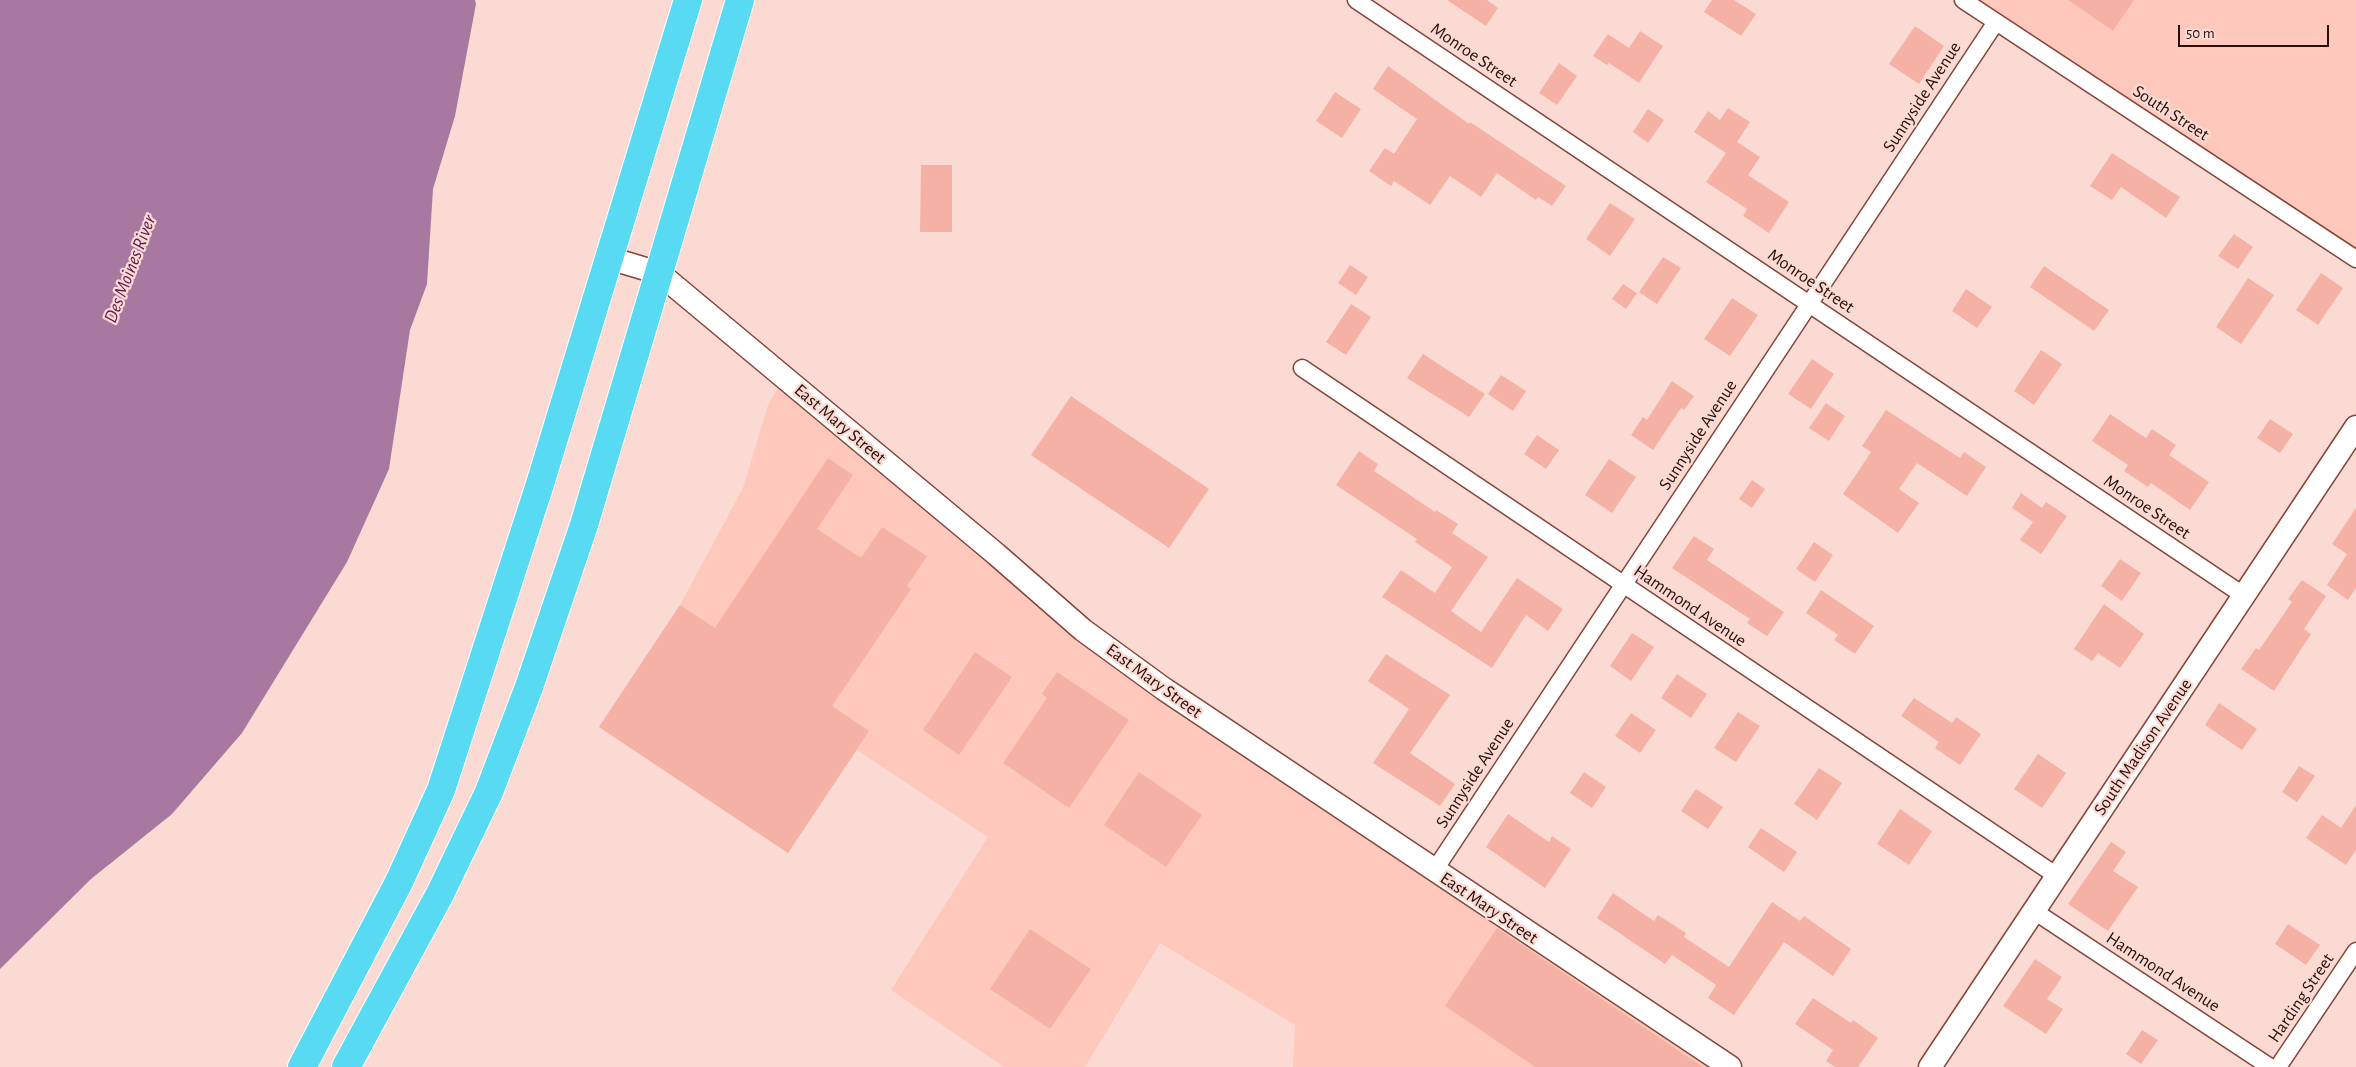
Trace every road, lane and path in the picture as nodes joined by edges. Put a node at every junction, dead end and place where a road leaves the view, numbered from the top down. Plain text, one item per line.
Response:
1 (688, 0) edge
2 (740, 0) edge
3 (1356, 0) edge
4 (1963, 0) edge
5 (1996, 22) junction
6 (609, 258) junction
7 (2356, 259) edge
8 (659, 273) junction
9 (1809, 304) junction
10 (1302, 368) dead end
11 (2356, 427) edge
12 (1623, 585) junction
13 (2243, 595) junction
14 (1434, 871) junction
15 (2057, 876) junction
16 (2034, 911) junction
17 (2356, 951) edge
18 (302, 1067) edge
19 (346, 1067) edge
20 (1730, 1067) edge
21 (1930, 1067) edge
22 (2270, 1067) edge
23 (2278, 1067) edge

1 - 6 highway
2 - 8 highway
3 - 9 street, Monroe Street
4 - 5 street, South Street
5 - 7 street, South Street
5 - 9 street, Sunnyside Avenue
6 - 8 main road, East Mary Street
6 - 18 highway
8 - 14 main road, East Mary Street
8 - 19 highway
9 - 12 street, Sunnyside Avenue
9 - 13 street, Monroe Street
10 - 12 street, Hammond Avenue
11 - 13 main road, South Madison Avenue
12 - 14 street, Sunnyside Avenue
12 - 15 street, Hammond Avenue
13 - 15 main road, South Madison Avenue
14 - 20 main road, East Mary Street
15 - 16 main road, South Madison Avenue
16 - 21 main road, South Madison Avenue
16 - 22 street, Hammond Avenue
17 - 23 street, Harding Street

